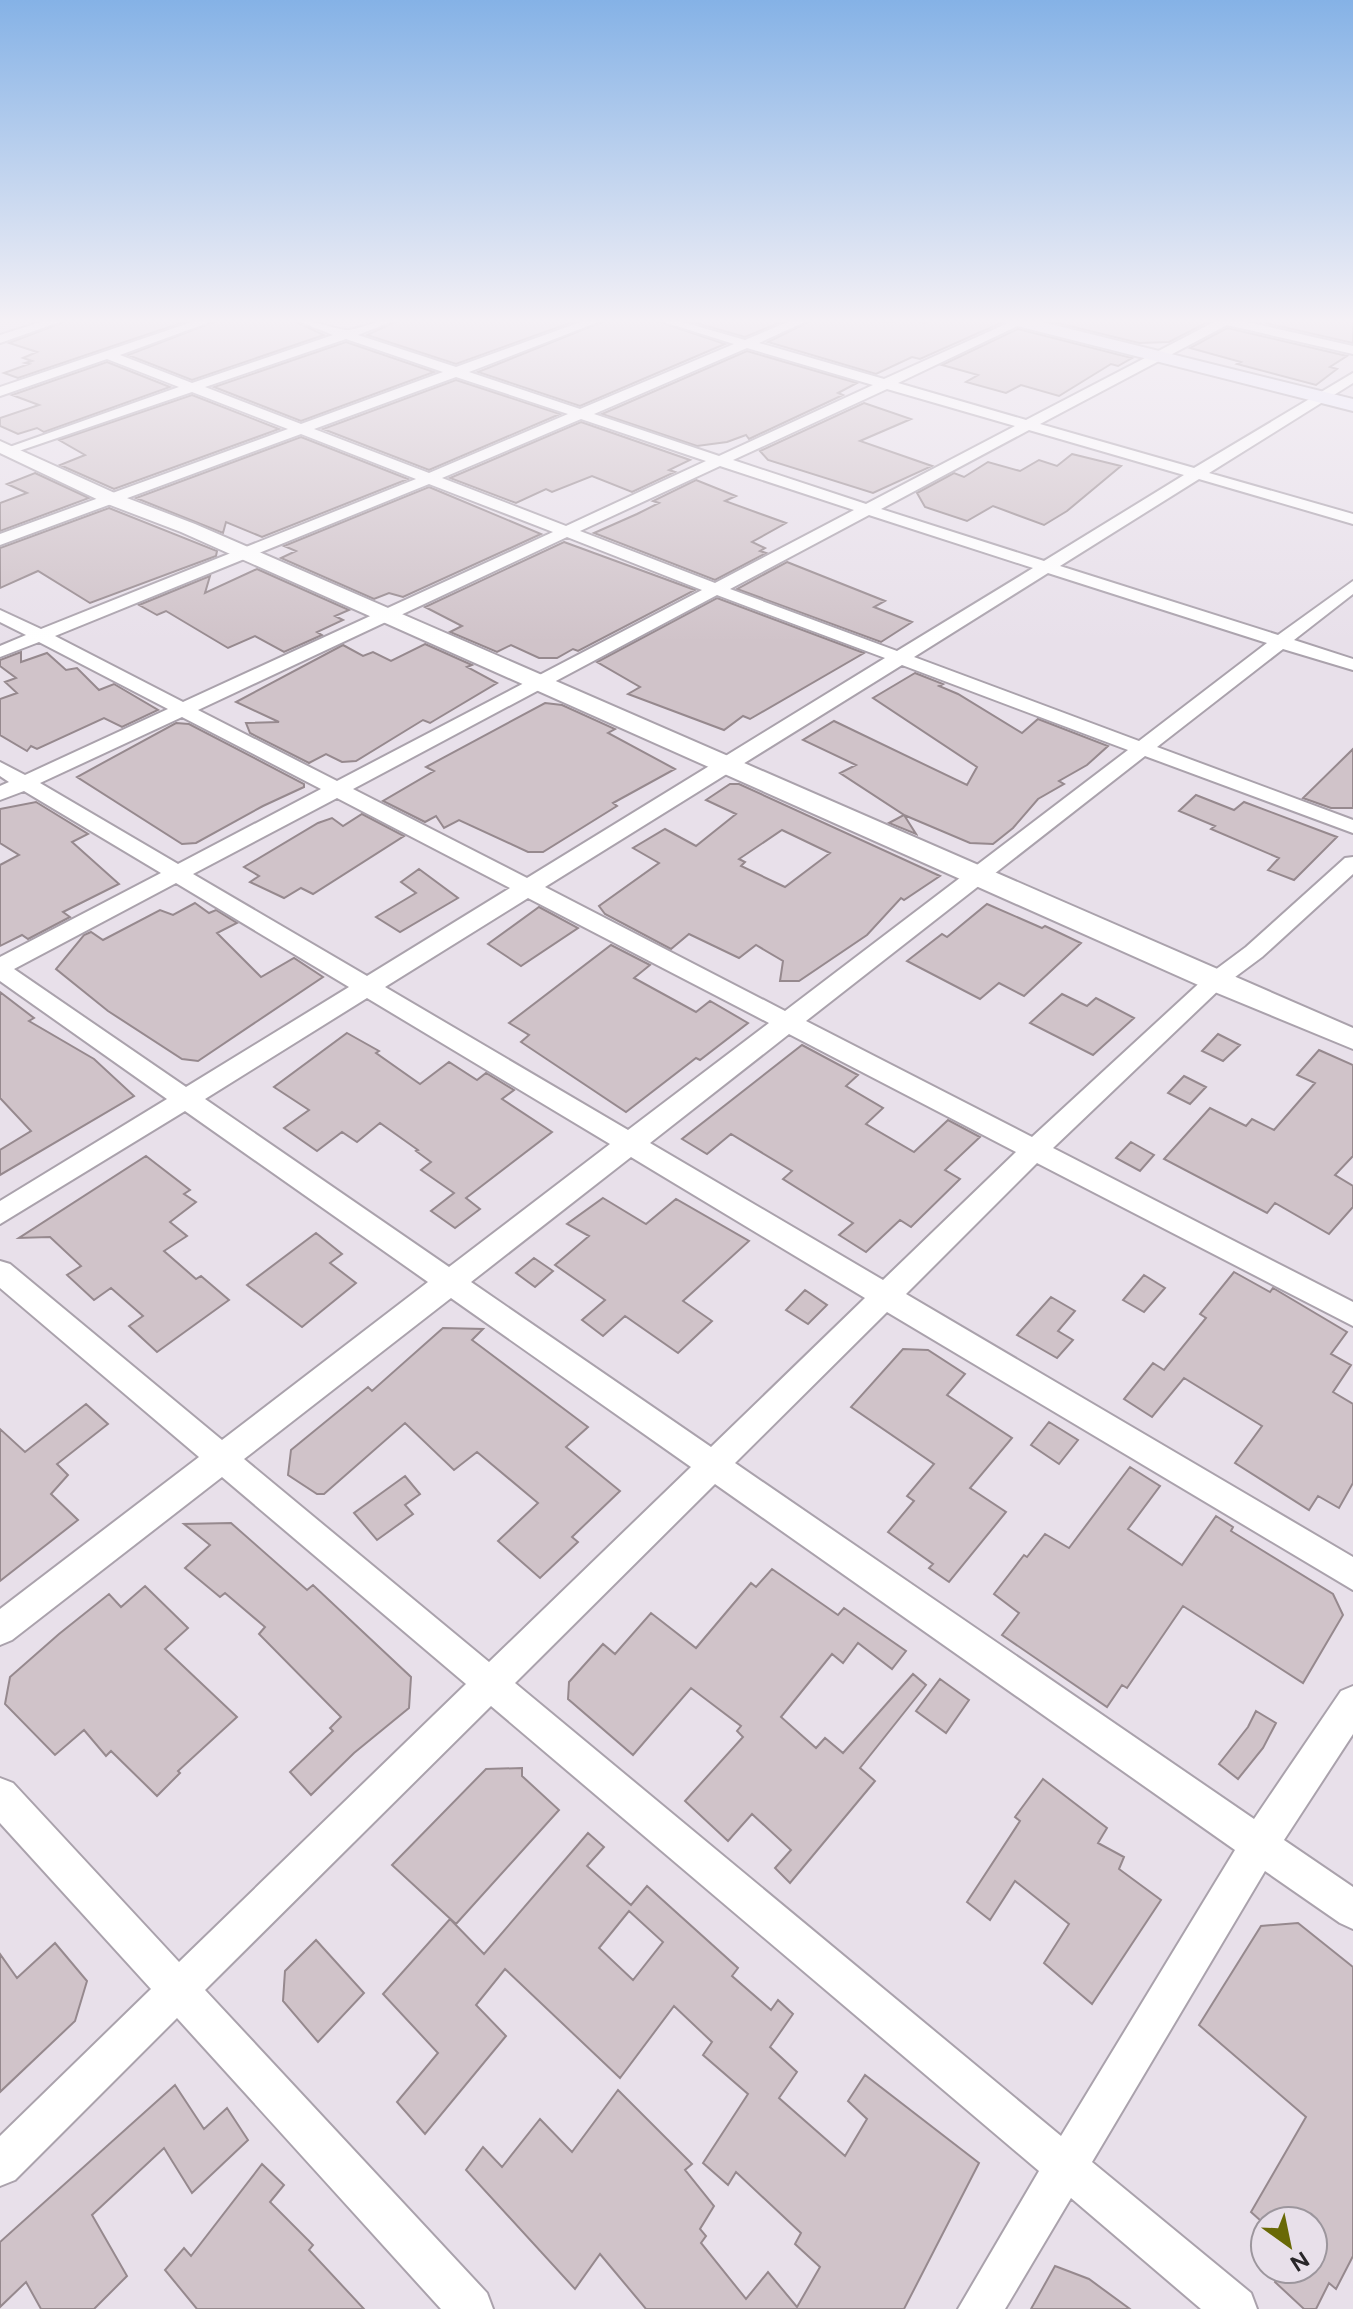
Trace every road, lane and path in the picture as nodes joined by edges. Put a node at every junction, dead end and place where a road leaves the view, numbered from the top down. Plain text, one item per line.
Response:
1 (68, 427) edge
2 (291, 427) edge
3 (308, 427) edge
4 (549, 427) edge
5 (617, 427) edge
6 (792, 427) edge
7 (1024, 427) edge
8 (1033, 427) edge
9 (1272, 427) edge
10 (299, 430) junction
11 (4, 448) edge
12 (720, 460) junction
13 (1195, 475) junction
14 (428, 479) junction
15 (112, 499) junction
16 (867, 509) junction
17 (1353, 519) edge
18 (565, 532) junction
19 (0, 540) edge
20 (244, 553) junction
21 (1047, 567) junction
22 (1353, 586) edge
23 (716, 589) junction
24 (0, 615) edge
25 (386, 615) junction
26 (39, 635) junction
27 (1281, 642) junction
28 (0, 652) edge
29 (902, 657) junction
30 (1353, 665) edge
31 (539, 683) junction
32 (183, 710) junction
33 (1143, 748) junction
34 (728, 764) junction
35 (0, 768) edge
36 (24, 783) junction
37 (337, 790) junction
38 (0, 794) edge
39 (1353, 827) edge
40 (1353, 863) edge
41 (177, 874) junction
42 (978, 875) junction
43 (528, 888) junction
44 (0, 968) edge
45 (1215, 981) junction
46 (367, 987) junction
47 (788, 1023) junction
48 (1353, 1039) edge
49 (186, 1099) junction
50 (630, 1144) junction
51 (1034, 1150) junction
52 (0, 1214) edge
53 (0, 1272) edge
54 (450, 1282) junction
55 (886, 1297) junction
56 (1353, 1315) edge
57 (221, 1458) junction
58 (714, 1466) junction
59 (1353, 1575) edge
60 (0, 1629) edge
61 (491, 1685) junction
62 (1353, 1703) edge
63 (0, 1796) edge
64 (1259, 1845) junction
65 (1353, 1910) edge
66 (179, 1991) junction
67 (0, 2165) edge
68 (1065, 2167) junction
69 (471, 2309) edge
70 (980, 2309) edge
71 (1235, 2309) edge

1 - 11 street
2 - 10 street
3 - 10 street
4 - 14 street
5 - 12 street
6 - 12 street
7 - 16 street
8 - 13 street
9 - 13 street
10 - 14 street
10 - 15 street
11 - 15 street
12 - 16 street
12 - 18 street
13 - 17 street
13 - 21 street
14 - 18 street
14 - 20 street
15 - 19 street
15 - 20 street
16 - 21 street
16 - 23 street
18 - 23 street
18 - 25 street
20 - 25 street
20 - 26 street
21 - 27 street
21 - 29 street
22 - 27 street
23 - 29 street
23 - 31 street
24 - 26 street
25 - 31 street
25 - 32 street
26 - 28 street
26 - 32 street
27 - 30 street
27 - 33 street
29 - 33 street
29 - 34 street
31 - 34 street
31 - 37 street
32 - 36 street
32 - 37 street
33 - 39 street
33 - 42 street
34 - 42 street
34 - 43 street
35 - 36 street
36 - 38 street
36 - 41 street
37 - 41 street
37 - 43 street
40 - 45 street
41 - 44 street
41 - 46 street
42 - 45 street
42 - 47 street
43 - 46 street
43 - 47 street
44 - 49 street
45 - 48 street
45 - 51 street
46 - 49 street
46 - 50 street
47 - 50 street
47 - 51 street
49 - 52 street
49 - 54 street
50 - 54 street
50 - 55 street
51 - 55 street
51 - 56 street
53 - 57 street
54 - 57 street
54 - 58 street
55 - 58 street
55 - 59 street
57 - 60 street
57 - 61 street
58 - 61 street
58 - 64 street
61 - 66 street
61 - 68 street
62 - 64 street
63 - 66 street
64 - 65 street
64 - 68 street
66 - 67 street
66 - 69 street
68 - 70 street
68 - 71 street

